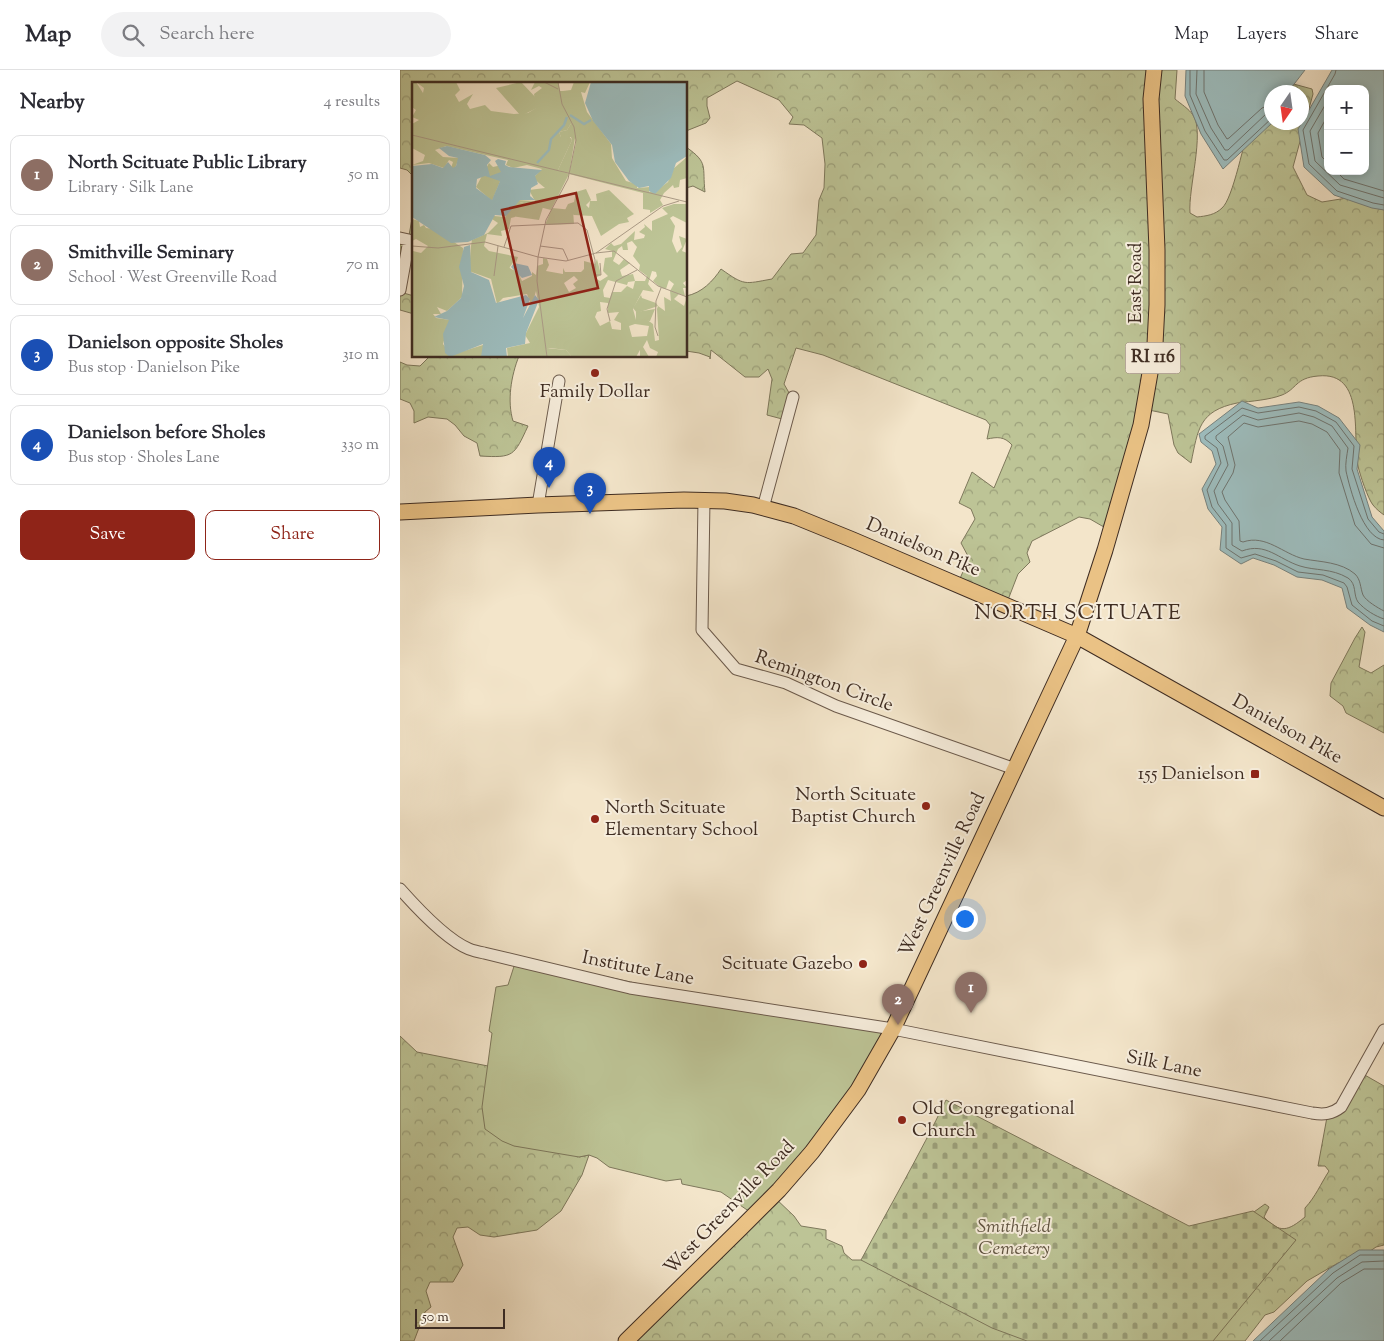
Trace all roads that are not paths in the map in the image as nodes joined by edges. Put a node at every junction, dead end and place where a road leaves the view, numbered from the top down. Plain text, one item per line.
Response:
1 (1154, 70) edge
2 (400, 238) edge
3 (400, 290) edge
4 (559, 381) dead end
5 (794, 397) dead end
6 (704, 500) junction
7 (538, 504) junction
8 (763, 508) junction
9 (400, 512) edge
10 (1077, 636) junction
11 (1015, 769) junction
12 (1384, 808) edge
13 (400, 889) edge
14 (893, 1029) junction
15 (1384, 1030) edge
16 (626, 1341) edge

1 - 10 main road, East Road / RI 116
2 - 3 street
4 - 7 street
5 - 8 street
6 - 7 main road, Danielson Pike
6 - 8 main road, Danielson Pike
6 - 11 street, Remington Circle
7 - 9 main road, Danielson Pike
8 - 10 main road, Danielson Pike
10 - 11 main road, West Greenville Road / RI 116
10 - 12 main road, Danielson Pike
11 - 14 main road, West Greenville Road / RI 116
13 - 14 street, Institute Lane
14 - 15 street, Silk Lane
14 - 16 main road, West Greenville Road / RI 116

